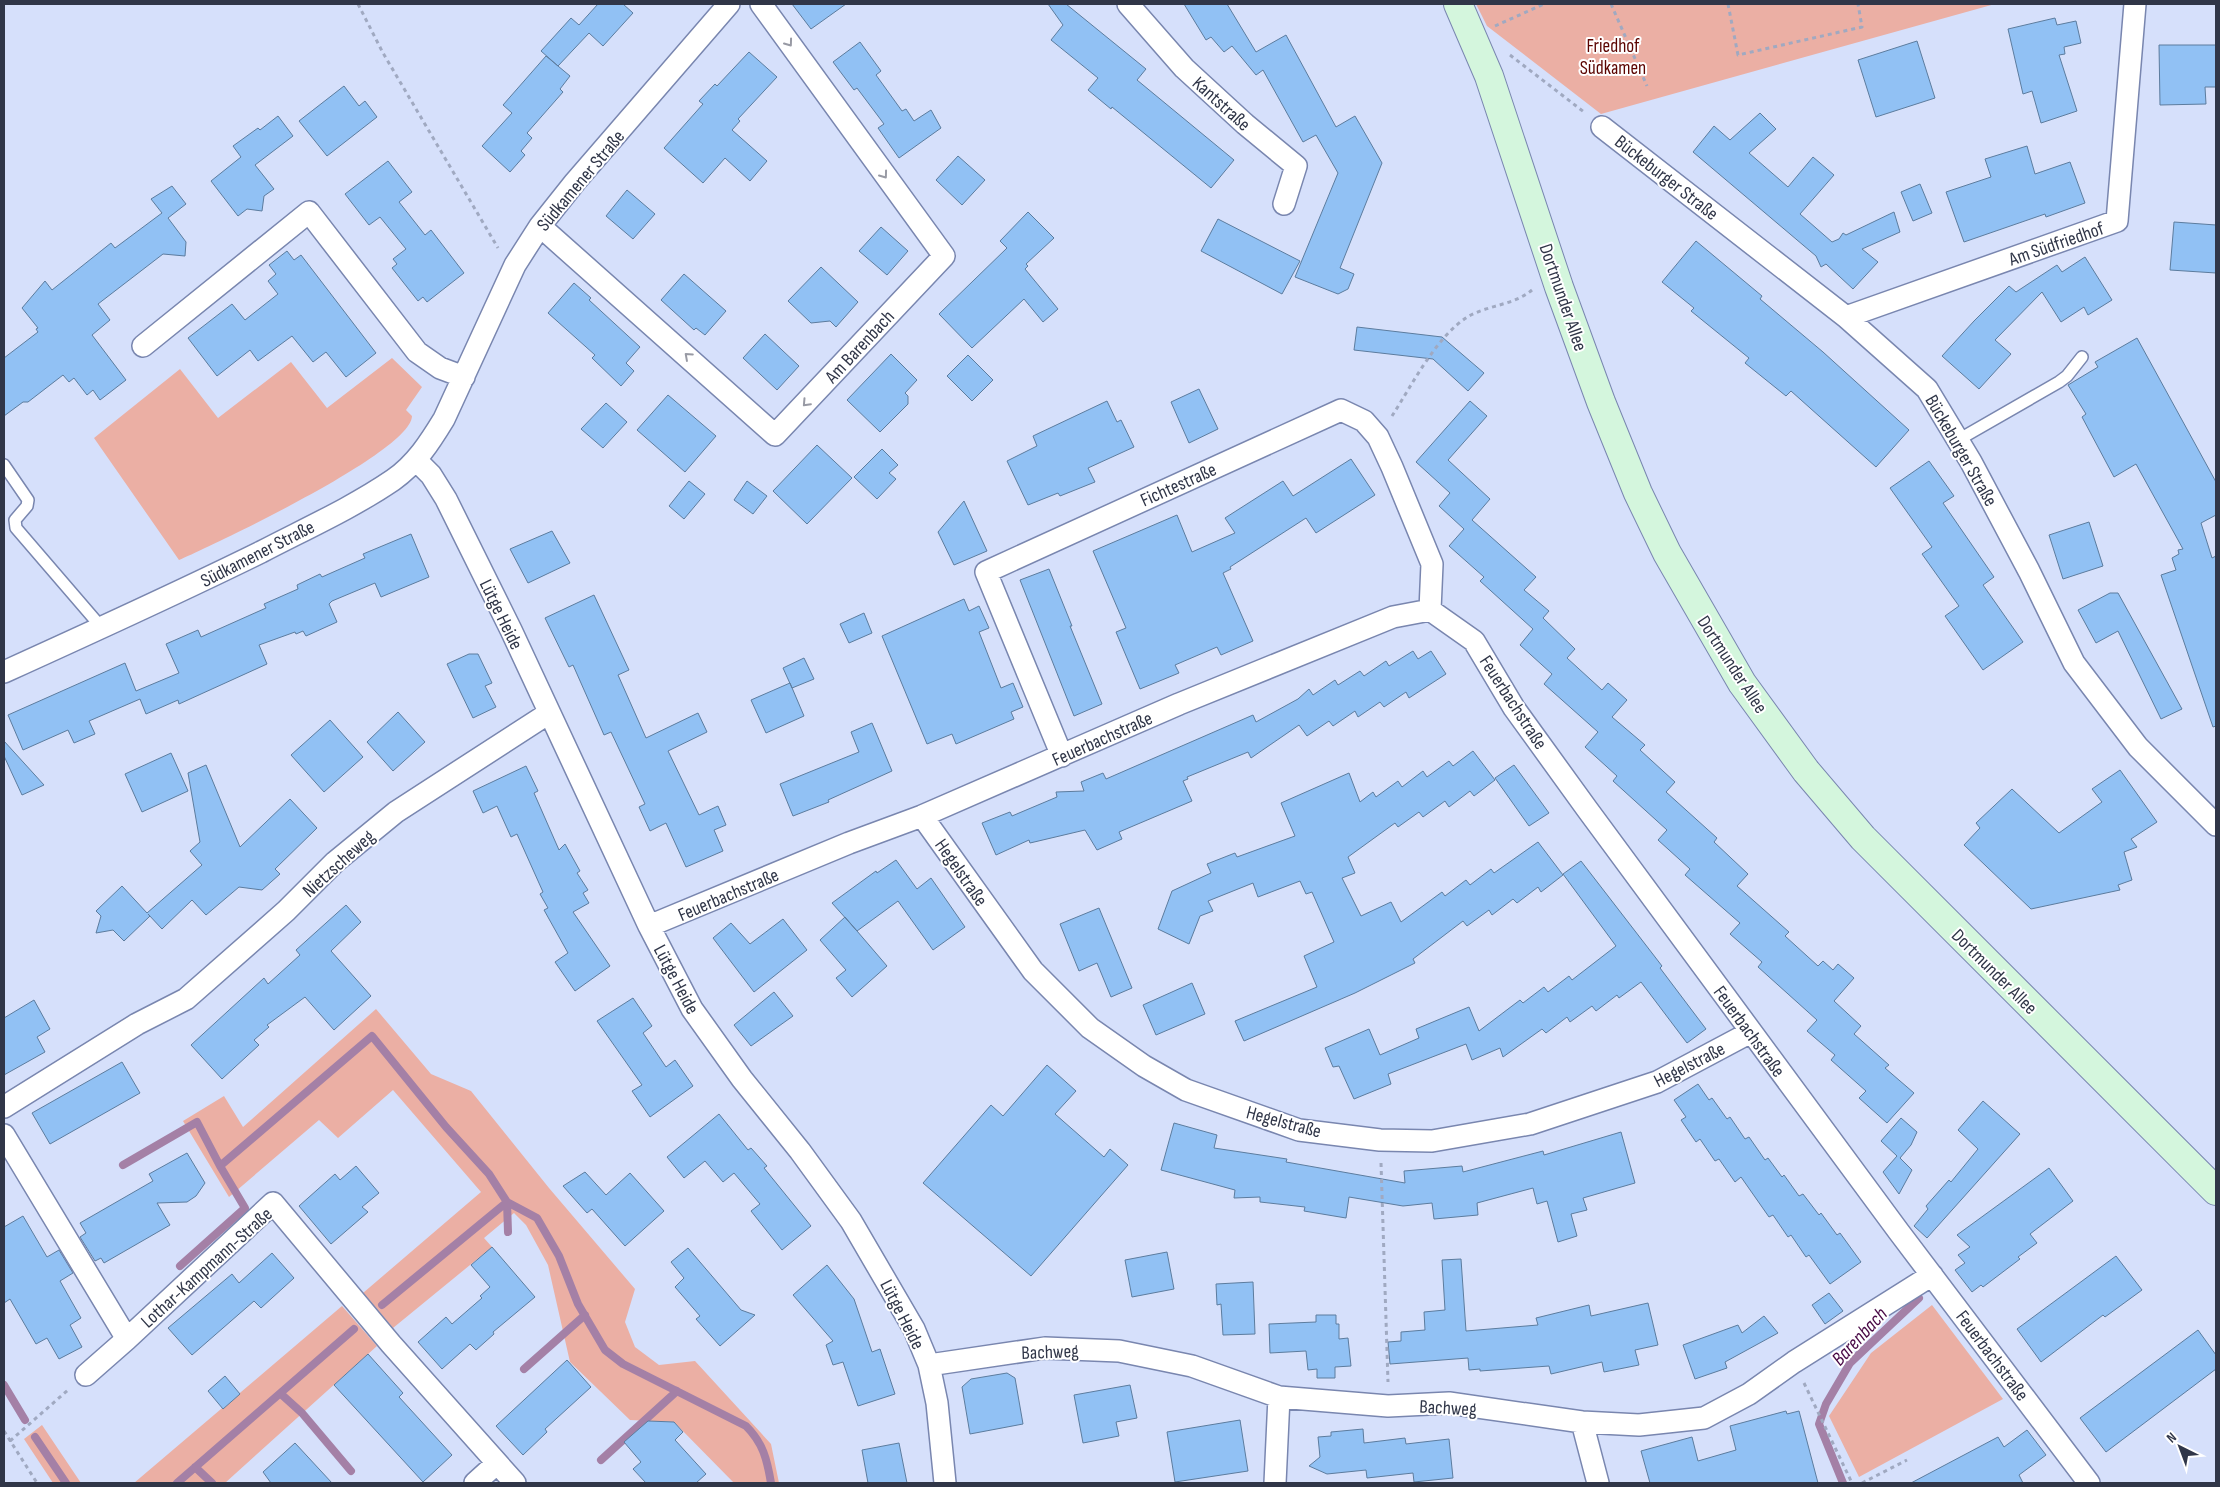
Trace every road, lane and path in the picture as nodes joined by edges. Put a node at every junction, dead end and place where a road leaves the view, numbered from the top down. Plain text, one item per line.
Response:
1 (358, 4) edge
2 (729, 4) edge
3 (760, 4) edge
4 (1128, 4) edge
5 (1544, 4) edge
6 (1611, 4) edge
7 (1728, 4) edge
8 (1858, 4) edge
9 (2135, 4) edge
10 (1462, 12) edge
11 (1504, 50) dead end
12 (1647, 86) dead end
13 (1602, 127) joint
14 (1284, 204) dead end
15 (540, 226) junction
16 (514, 265) junction
17 (1554, 272) junction
18 (1846, 316) junction
19 (143, 346) dead end
20 (2082, 357) dead end
21 (464, 377) junction
22 (1378, 437) junction
23 (1958, 440) junction
24 (416, 460) junction
25 (4, 466) edge
26 (1430, 610) junction
27 (102, 628) junction
28 (4, 672) edge
29 (549, 713) junction
30 (1062, 756) junction
31 (922, 816) junction
32 (2216, 825) edge
33 (649, 926) junction
34 (1751, 1032) junction
35 (4, 1107) edge
36 (4, 1135) edge
37 (1380, 1140) junction
38 (2216, 1191) edge
39 (1932, 1275) junction
40 (127, 1339) junction
41 (929, 1365) junction
42 (86, 1375) joint
43 (1279, 1397) junction
44 (1815, 1405) dead end
45 (1388, 1406) junction
46 (1582, 1422) junction
47 (4, 1431) edge
48 (10, 1441) junction
49 (1907, 1460) dead end
50 (496, 1464) junction
51 (37, 1483) edge
52 (475, 1483) edge
53 (515, 1483) edge
54 (945, 1483) edge
55 (1275, 1483) edge
56 (1598, 1483) edge
57 (1852, 1483) edge
58 (1862, 1483) edge
59 (2089, 1483) edge

1 - 16 path
2 - 15 street, Südkamener Straße
3 -> 15 street, Am Barenbach
4 - 14 street, Kantstraße
5 - 10 path
6 - 12 path
7 - 8 path
9 - 18 street, Am Südfriedhof
10 - 17 main road, Dortmunder Allee
11 - 13 path
13 - 18 street, Bückeburger Straße
15 - 16 street, Südkamener Straße
16 - 21 street, Südkamener Straße
17 - 22 path
17 - 38 main road, Dortmunder Allee
18 - 23 street, Bückeburger Straße
19 - 21 street
20 - 23 lane
21 - 24 street, Südkamener Straße
22 - 26 street, Fichtestraße
22 - 30 street, Fichtestraße
23 - 32 street, Bückeburger Straße
24 - 27 street, Südkamener Straße
24 - 29 street, Lütge Heide
25 - 27 lane
26 - 30 street, Feuerbachstraße
26 - 34 street, Feuerbachstraße
27 - 28 street, Südkamener Straße
29 - 33 street, Lütge Heide
29 - 35 street, Nietzscheweg
30 - 31 street, Feuerbachstraße
31 - 33 street, Feuerbachstraße
31 - 37 street, Hegelstraße
33 - 41 street, Lütge Heide
34 - 37 street, Hegelstraße
34 - 39 street, Feuerbachstraße
36 - 40 street, Lothar-Kampmann-Straße
37 - 45 path
39 - 46 street, Bachweg
39 - 59 street, Feuerbachstraße
40 - 42 street
40 - 50 street, Lothar-Kampmann-Straße
41 - 43 street, Bachweg
41 - 54 street, Lütge Heide
42 - 48 path
43 - 45 street, Bachweg
43 - 55 street
44 - 57 path
45 - 46 street, Bachweg
46 - 56 street
47 - 48 path
48 - 51 path
49 - 58 path
50 - 52 street
50 - 53 street, Lothar-Kampmann-Straße

